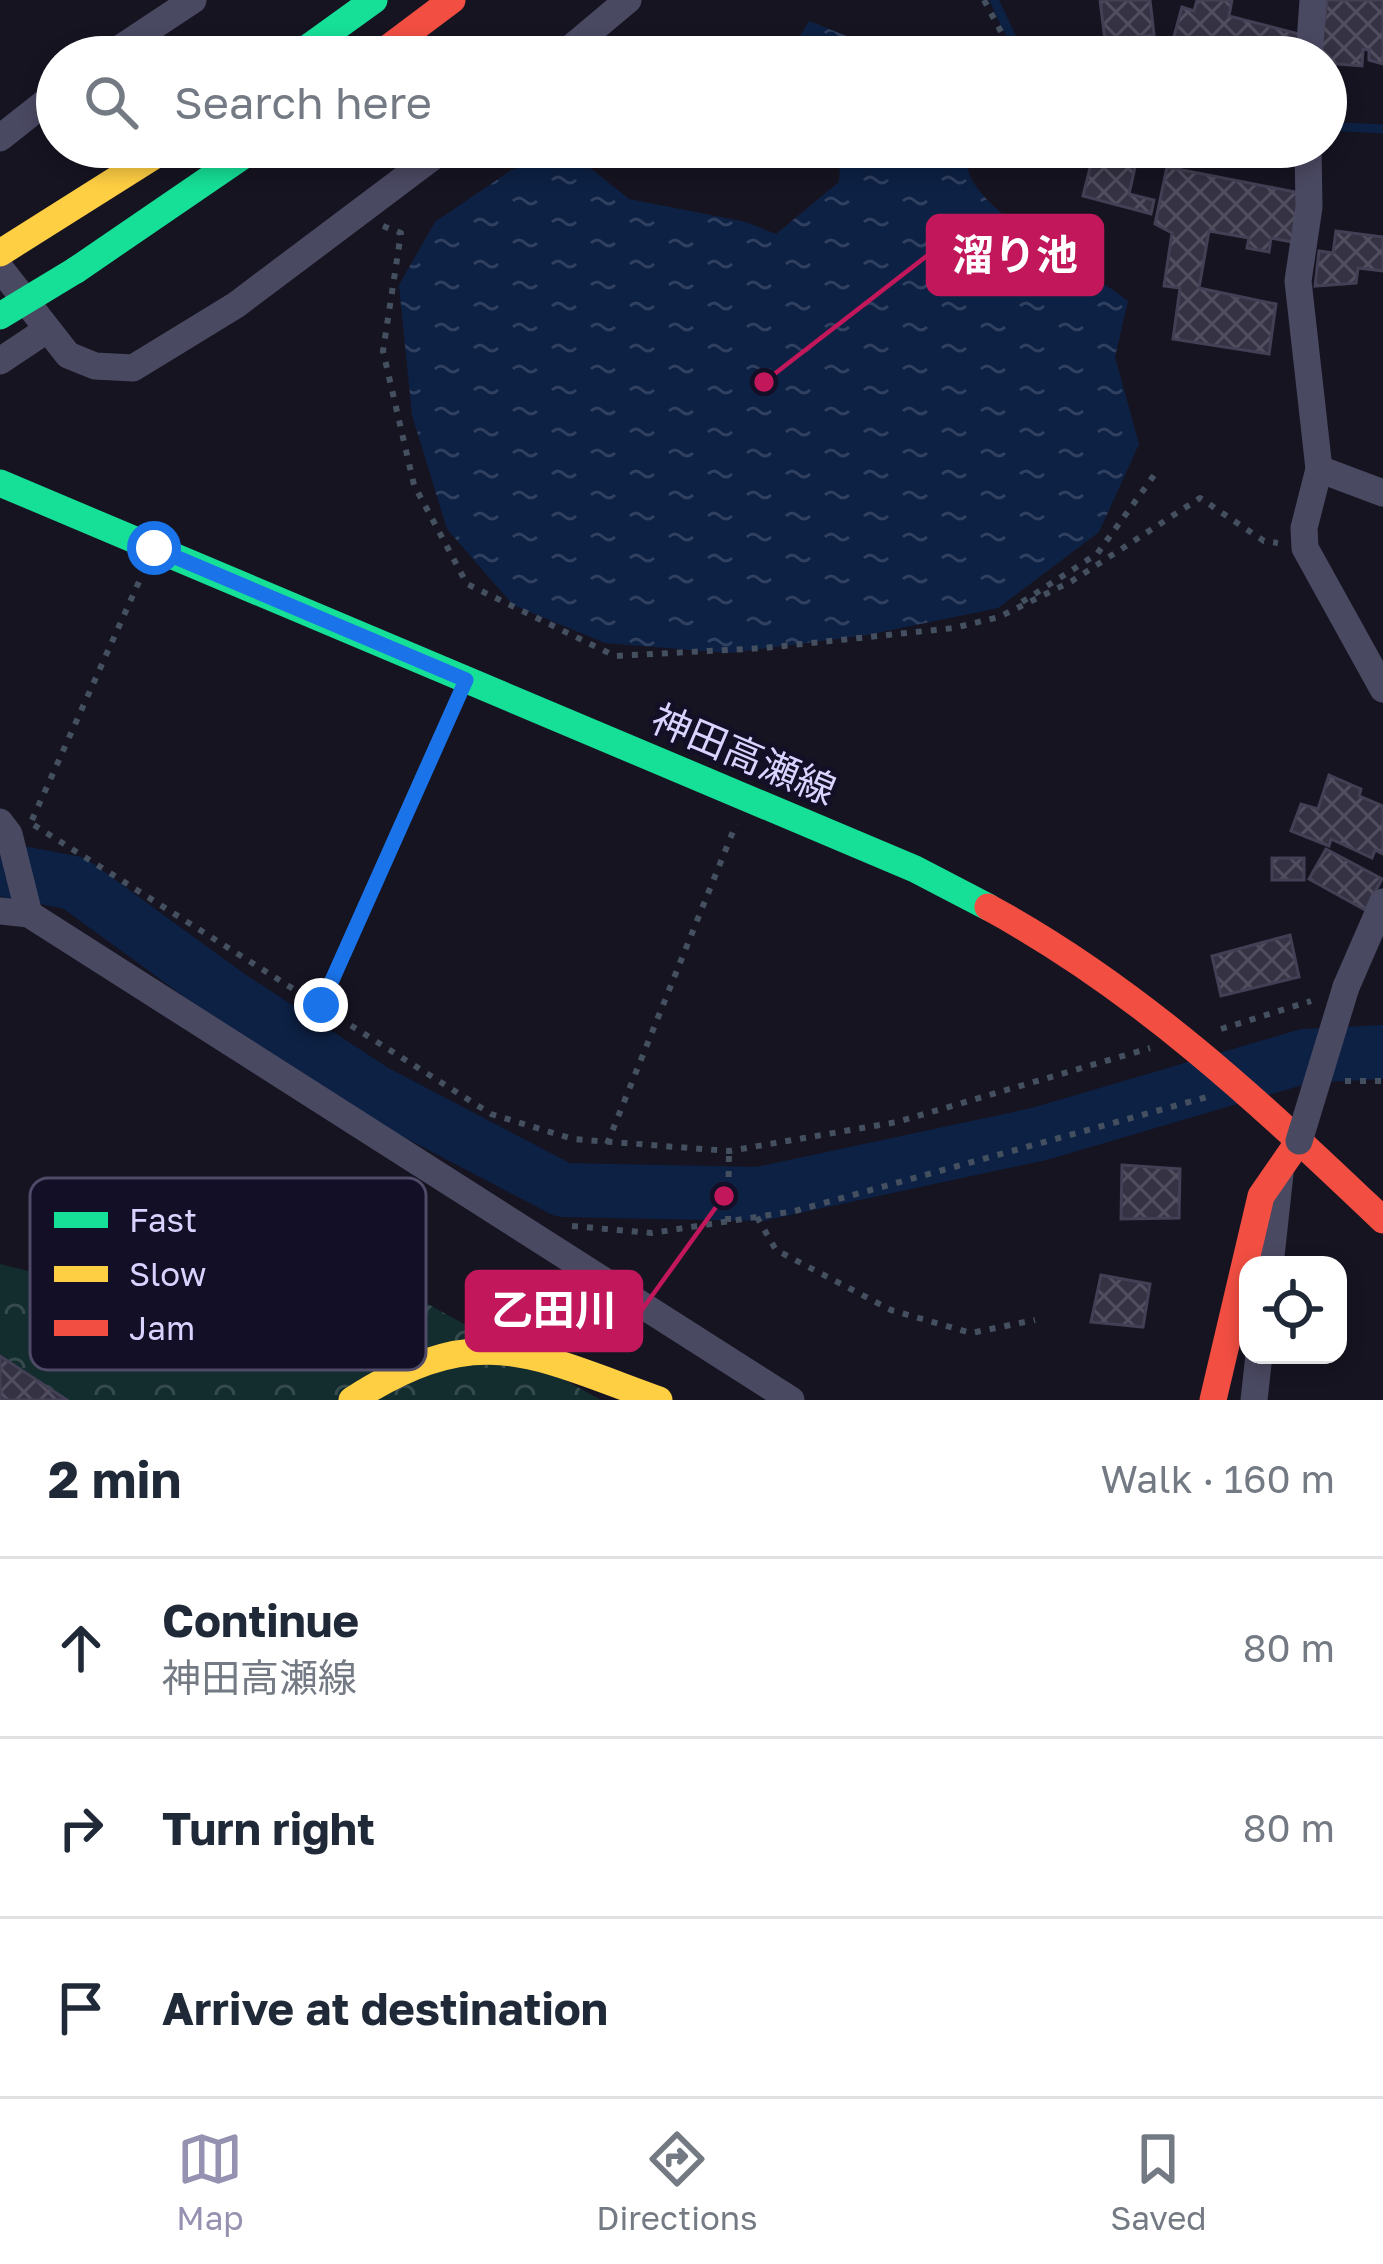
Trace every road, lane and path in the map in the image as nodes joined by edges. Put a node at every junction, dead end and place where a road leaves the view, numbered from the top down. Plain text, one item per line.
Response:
1 (193, 0) edge
2 (374, 0) edge
3 (452, 0) edge
4 (628, 0) edge
5 (984, 0) edge
6 (1313, 0) edge
7 (139, 36) edge
8 (325, 36) edge
9 (404, 36) edge
10 (585, 36) edge
11 (1003, 36) edge
12 (1311, 36) edge
13 (36, 107) edge
14 (3, 128) edge
15 (134, 168) edge
16 (225, 168) edge
17 (419, 168) edge
18 (1309, 168) edge
19 (357, 215) junction
20 (0, 253) edge
21 (0, 268) edge
22 (0, 316) edge
23 (45, 331) junction
24 (0, 361) edge
25 (1318, 470) junction
26 (1155, 474) dead end
27 (0, 483) edge
28 (1383, 493) edge
29 (154, 548) junction
30 (1305, 548) junction
31 (999, 616) junction
32 (466, 680) junction
33 (1383, 689) edge
34 (746, 798) junction
35 (13, 834) edge
36 (1383, 902) edge
37 (0, 911) edge
38 (29, 914) junction
39 (1346, 987) junction
40 (321, 1005) junction
41 (1182, 1039) junction
42 (1383, 1081) edge
43 (1342, 1082) dead end
44 (1240, 1087) junction
45 (1299, 1141) junction
46 (607, 1144) junction
47 (729, 1151) junction
48 (1281, 1168) junction
49 (757, 1217) junction
50 (1383, 1220) edge
51 (728, 1222) junction
52 (559, 1226) dead end
53 (1271, 1256) edge
54 (1035, 1321) dead end
55 (426, 1360) edge
56 (1258, 1364) edge
57 (400, 1370) edge
58 (352, 1400) edge
59 (659, 1400) edge
60 (791, 1400) edge
61 (1213, 1400) edge
62 (1254, 1400) edge

1 - 7 street
2 - 8 main road
3 - 9 main road
4 - 10 street
5 - 11 path
6 - 12 street
13 - 14 street
15 - 20 main road
16 - 22 main road, bridge
17 - 19 street
18 - 25 street
19 - 23 street
19 - 31 path
21 - 23 street
23 - 24 street
25 - 28 street
25 - 30 street
26 - 31 path
27 - 29 main road, 神田高瀬線
29 - 32 main road, 神田高瀬線
29 - 35 path
30 - 31 path
30 - 33 street
32 - 34 main road, 神田高瀬線
32 - 40 path
34 - 41 main road, 神田高瀬線
34 - 46 path
35 - 38 street
35 - 40 path
36 - 39 street
37 - 38 street
38 - 60 street
39 - 41 path
39 - 45 street, bridge
40 - 46 path
41 - 44 main road, 神田高瀬線
41 - 47 path
42 - 43 path
44 - 45 main road, 神田高瀬線
44 - 49 path
45 - 48 main road
45 - 50 main road, 神田高瀬線
46 - 47 path
47 - 51 path
48 - 53 street
48 - 61 main road
49 - 51 path
49 - 54 path
51 - 52 path
55 - 59 main road
56 - 62 street
57 - 58 main road

